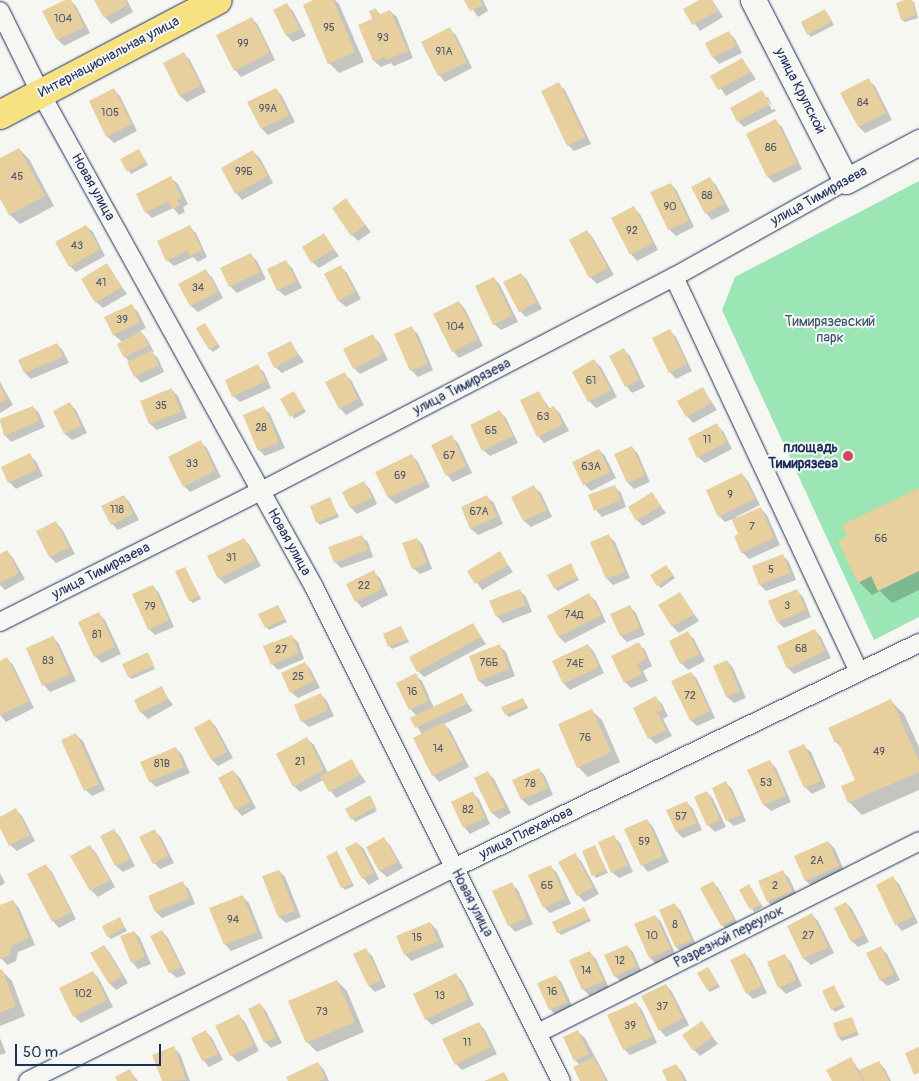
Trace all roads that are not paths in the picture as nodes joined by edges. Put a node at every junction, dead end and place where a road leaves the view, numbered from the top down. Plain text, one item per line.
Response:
1 (218, 0) edge
2 (753, 0) edge
3 (0, 11) edge
4 (41, 94) junction
5 (0, 115) edge
6 (919, 142) edge
7 (846, 181) junction
8 (674, 277) junction
9 (261, 491) junction
10 (0, 622) edge
11 (919, 643) edge
12 (859, 672) junction
13 (919, 841) edge
14 (454, 868) junction
15 (538, 1033) junction
16 (28, 1081) edge
17 (561, 1081) edge

1 - 4 main road, Интернациональная улица
2 - 7 street, улица Крупской
3 - 4 street, Новая улица
4 - 5 main road, Интернациональная улица
4 - 9 street, Новая улица
6 - 7 street, улица Тимирязева
7 - 8 street, улица Тимирязева
8 - 9 street, улица Тимирязева
8 - 12 street
9 - 10 street, улица Тимирязева
9 - 14 street, Новая улица
11 - 12 street, улица Плеханова
12 - 14 street, улица Плеханова
13 - 15 street, Разрезной переулок
14 - 15 street, Новая улица
14 - 16 street, улица Плеханова
15 - 17 street, Новая улица

